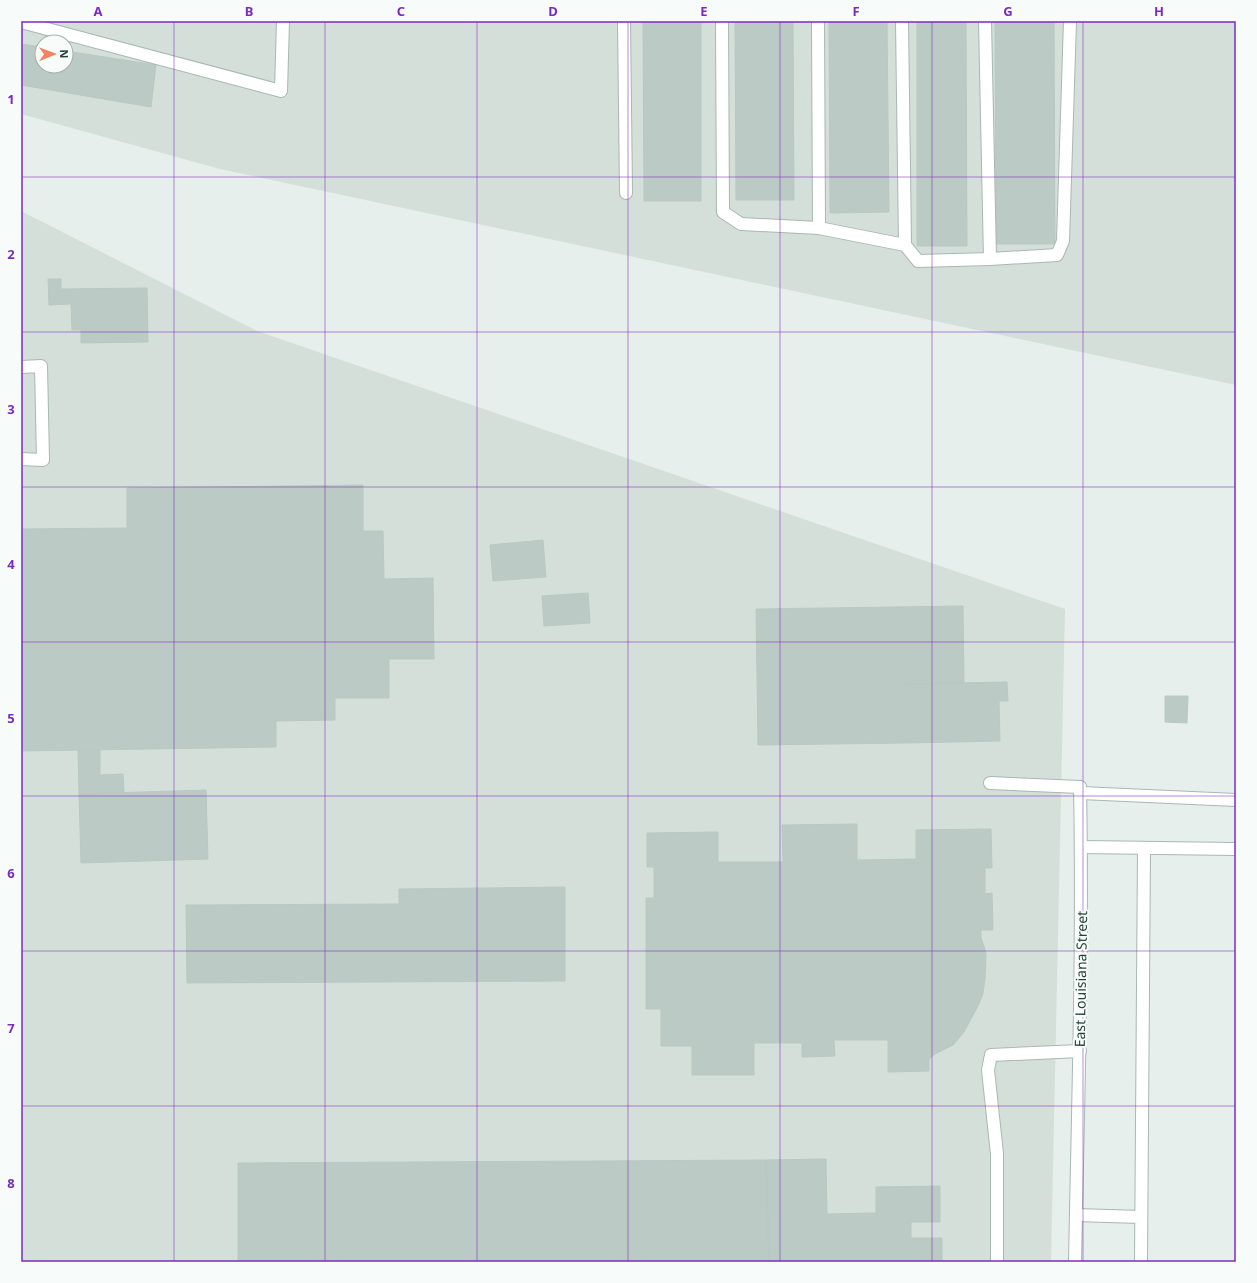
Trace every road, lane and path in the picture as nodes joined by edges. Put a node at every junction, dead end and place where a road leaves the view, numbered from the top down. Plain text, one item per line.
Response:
1 (283, 21) edge
2 (624, 21) edge
3 (722, 21) edge
4 (818, 21) edge
5 (902, 21) edge
6 (984, 21) edge
7 (1070, 21) edge
8 (21, 22) edge
9 (626, 193) dead end
10 (819, 228) junction
11 (905, 245) junction
12 (990, 259) junction
13 (21, 367) edge
14 (21, 459) edge
15 (990, 783) dead end
16 (1081, 790) junction
17 (1236, 800) edge
18 (1082, 847) junction
19 (1144, 848) junction
20 (1236, 849) edge
21 (1080, 1051) junction
22 (1076, 1215) junction
23 (1141, 1217) junction
24 (997, 1262) edge
25 (1075, 1262) edge
26 (1141, 1262) edge

1 - 8 street
2 - 9 street
3 - 10 street
4 - 10 street
5 - 11 street
6 - 12 street
7 - 12 street
10 - 11 street
11 - 12 street
13 - 14 street
15 - 16 street
16 - 17 street
16 - 18 street, East Louisiana Street
18 - 19 street
18 - 21 street, East Louisiana Street
19 - 20 street
19 - 23 street
21 - 22 street, East Louisiana Street
21 - 24 street
22 - 23 street
22 - 25 street, East Louisiana Street
23 - 26 street

